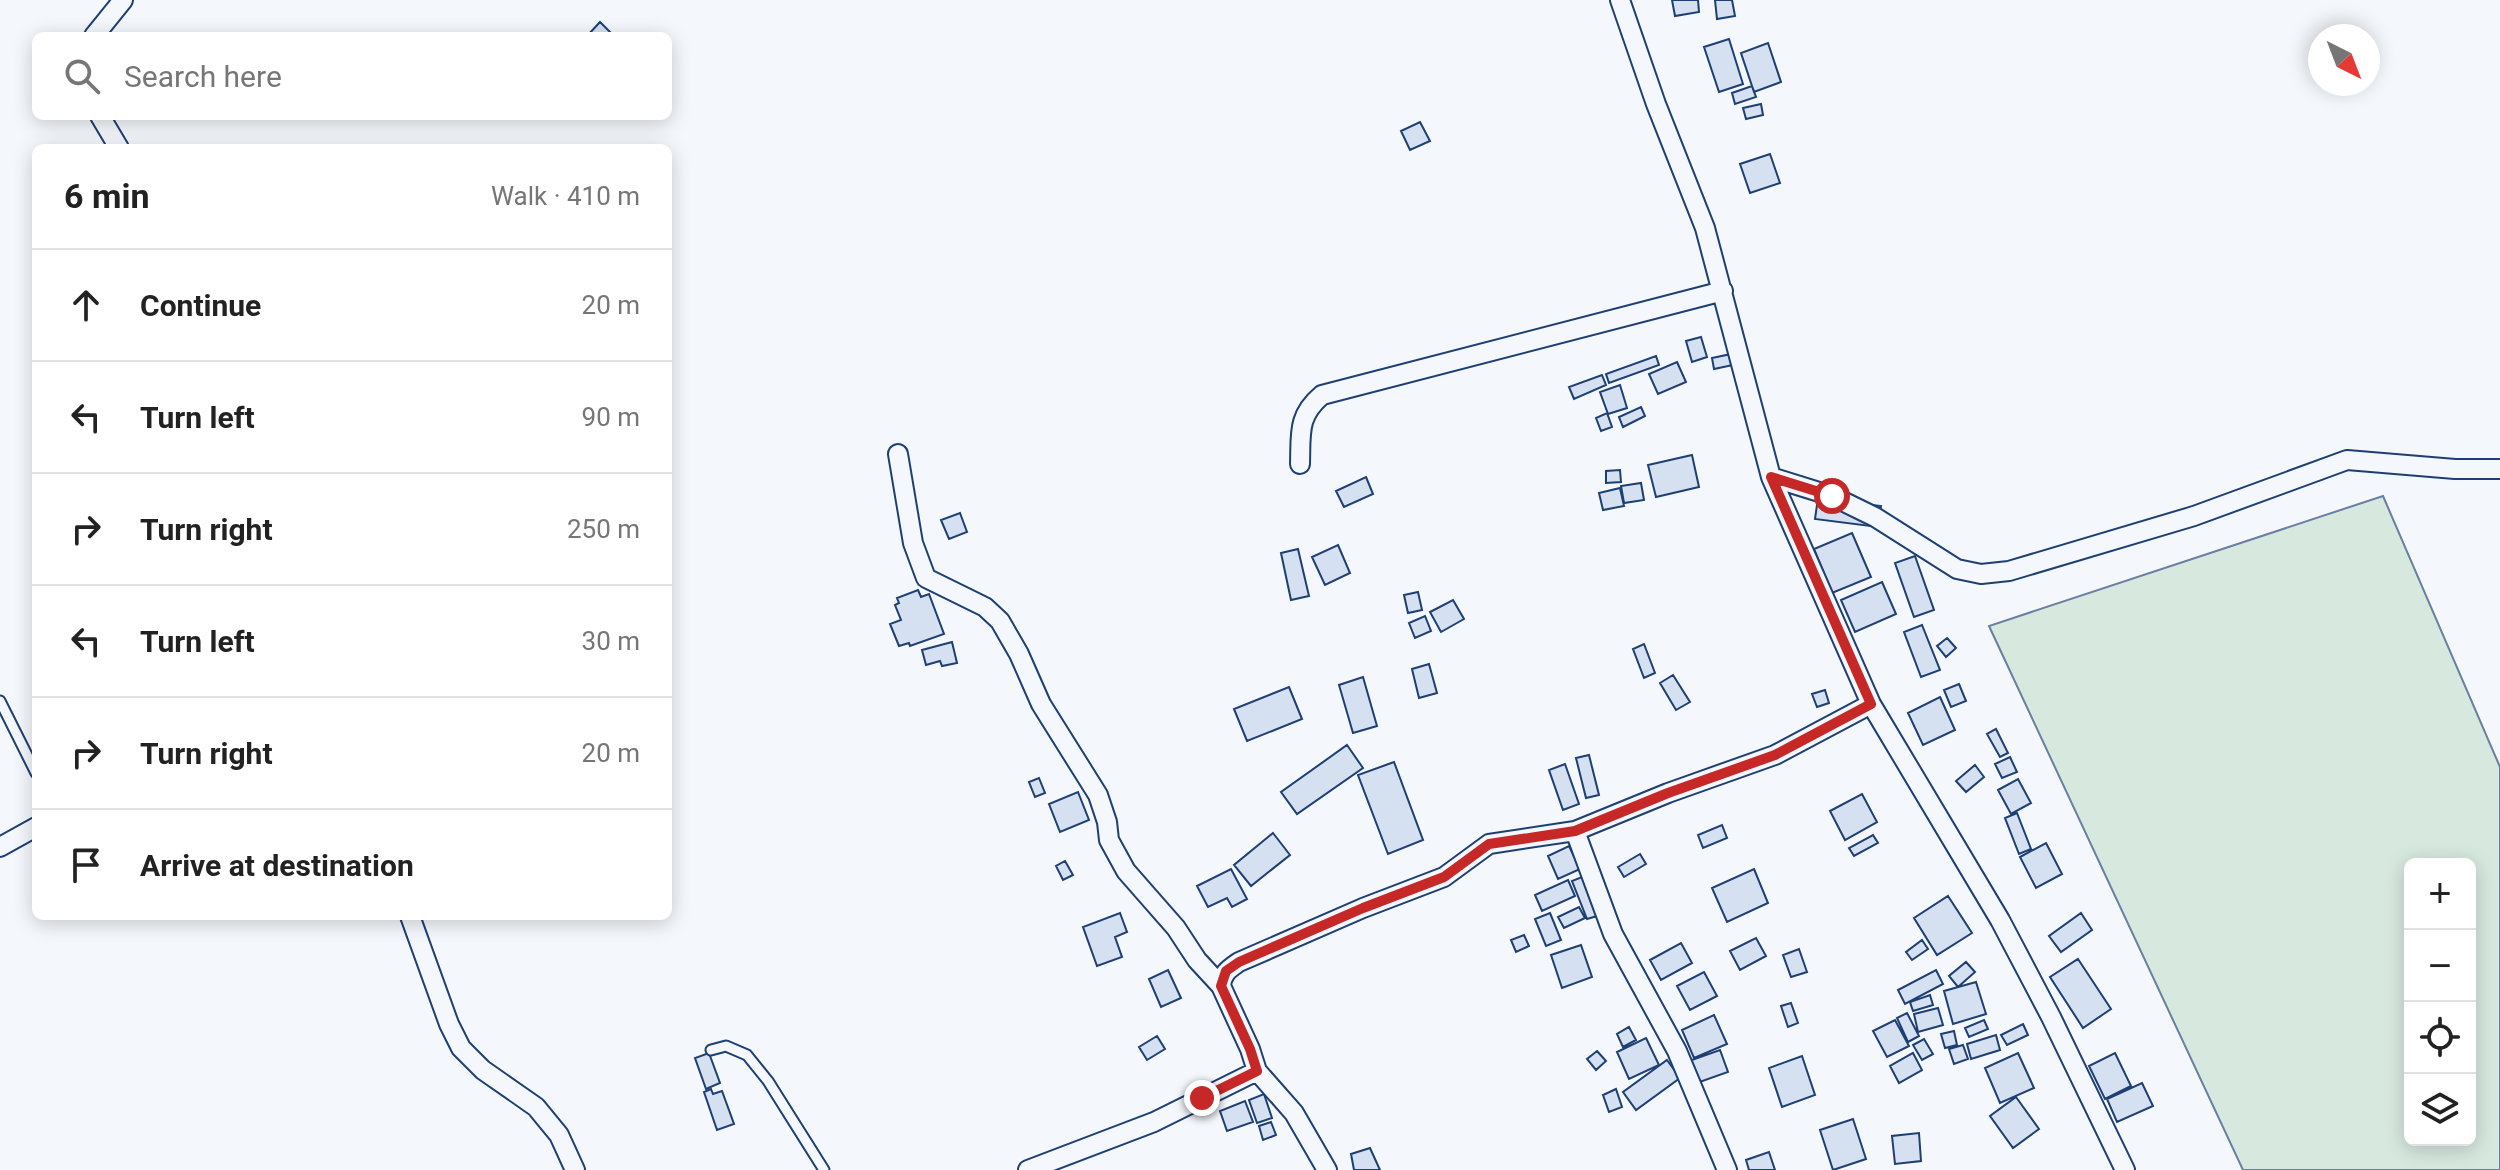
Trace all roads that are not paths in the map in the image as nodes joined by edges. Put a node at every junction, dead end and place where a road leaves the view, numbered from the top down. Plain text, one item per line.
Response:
1 (123, 0) edge
2 (1620, 0) edge
3 (97, 32) edge
4 (102, 120) edge
5 (117, 144) edge
6 (1723, 291) junction
7 (898, 454) dead end
8 (1300, 464) dead end
9 (2500, 469) edge
10 (1771, 477) junction
11 (0, 701) edge
12 (1871, 704) junction
13 (32, 765) edge
14 (32, 829) edge
15 (1575, 831) junction
16 (0, 847) edge
17 (411, 920) edge
18 (1221, 986) junction
19 (711, 1050) dead end
20 (1257, 1071) junction
21 (575, 1170) edge
22 (824, 1170) edge
23 (1028, 1170) edge
24 (1327, 1170) edge
25 (1727, 1170) edge
26 (2125, 1170) edge

1 - 3 street
2 - 6 street
4 - 5 street
6 - 8 street
6 - 10 street
7 - 18 street
9 - 10 street
10 - 12 street
11 - 13 lane
12 - 15 street
12 - 26 street
14 - 16 street
15 - 18 street
15 - 25 street
17 - 21 street
18 - 20 street
19 - 22 lane
20 - 23 street
20 - 24 street

